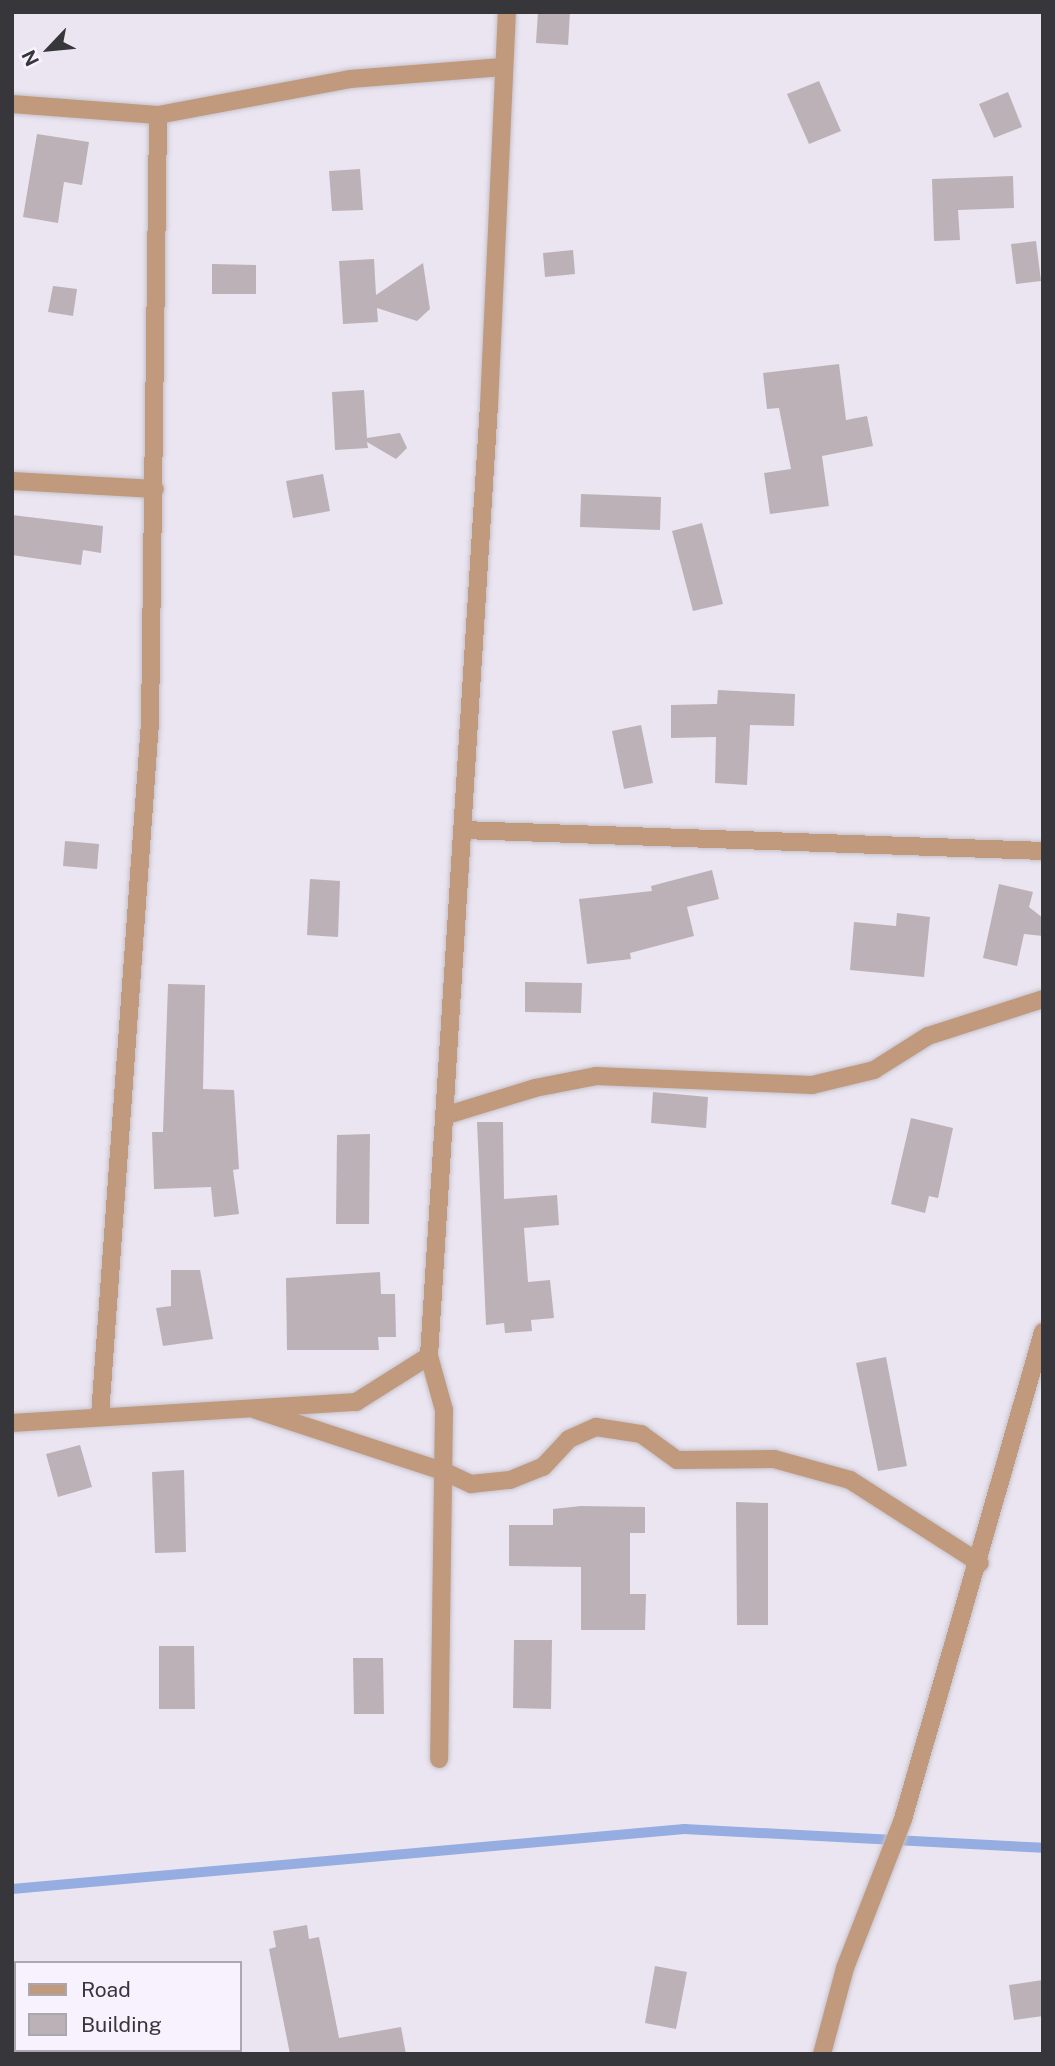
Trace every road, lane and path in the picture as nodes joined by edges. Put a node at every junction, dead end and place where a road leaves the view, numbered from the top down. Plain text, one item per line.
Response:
1 (507, 12) edge
2 (503, 67) junction
3 (12, 104) edge
4 (158, 115) junction
5 (12, 481) edge
6 (155, 489) junction
7 (463, 830) junction
8 (1043, 851) edge
9 (1043, 999) edge
10 (444, 1116) junction
11 (1043, 1332) edge
12 (429, 1356) junction
13 (248, 1407) junction
14 (100, 1415) junction
15 (12, 1423) edge
16 (443, 1471) junction
17 (980, 1563) junction
18 (439, 1759) dead end
19 (822, 2054) edge

1 - 2 street
2 - 4 street
2 - 7 street
3 - 4 street
4 - 6 street
5 - 6 street
6 - 14 street
7 - 8 street
7 - 10 street
9 - 10 street
10 - 12 street
11 - 17 street
12 - 13 street
12 - 16 street
13 - 14 street
13 - 16 street
14 - 15 street
16 - 17 street
16 - 18 street
17 - 19 street

